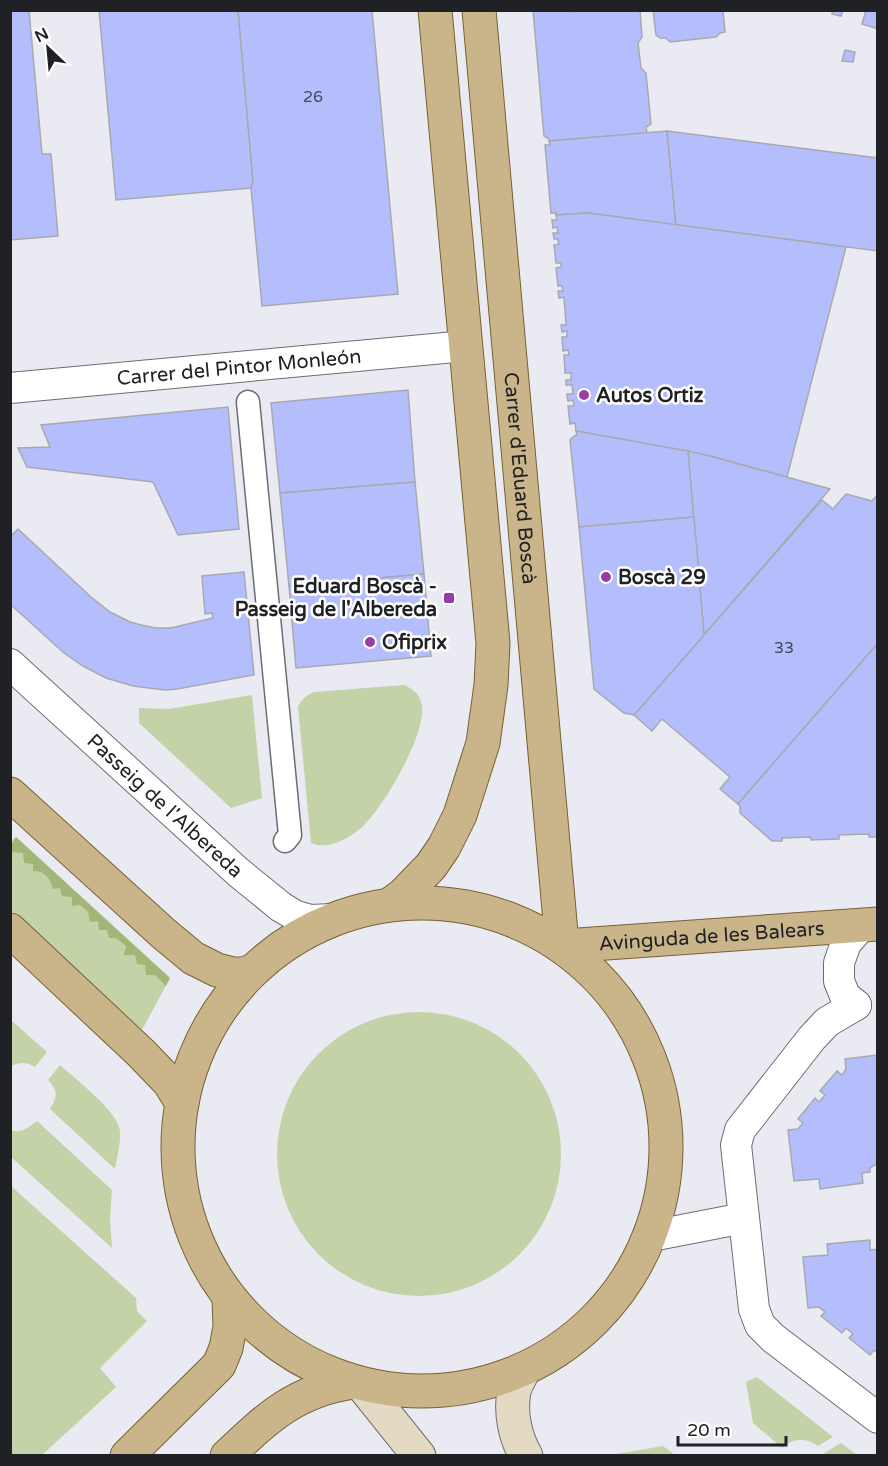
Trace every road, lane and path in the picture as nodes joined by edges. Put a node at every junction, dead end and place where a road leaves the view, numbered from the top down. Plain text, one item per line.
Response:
1 (435, 10) edge
2 (479, 10) edge
3 (466, 346) junction
4 (10, 388) edge
5 (248, 402) dead end
6 (10, 664) edge
7 (10, 794) edge
8 (285, 841) dead end
9 (389, 904) junction
10 (333, 919) junction
11 (870, 925) edge
12 (10, 930) edge
13 (563, 945) junction
14 (252, 971) junction
15 (867, 1006) edge
16 (182, 1103) junction
17 (744, 1218) junction
18 (651, 1236) junction
19 (229, 1299) junction
20 (524, 1370) junction
21 (358, 1383) junction
22 (878, 1418) edge
23 (127, 1455) edge
24 (227, 1455) edge
25 (419, 1455) edge
26 (526, 1455) edge

1 - 3 main road
2 - 13 main road, Carrer d'Eduard Boscà
3 - 4 street, Carrer del Pintor Monleón
3 - 9 main road
5 - 8 street, Carrer del Pintor Monleón
6 - 10 street, Passeig de l'Albereda
7 - 14 main road
9 - 10 main road
9 - 13 main road
10 - 14 main road
11 - 13 main road, Avinguda de les Balears
11 - 15 street, Avinguda de les Balears
12 - 16 main road
13 - 18 main road
14 - 16 main road
15 - 17 street
16 - 19 main road
17 - 18 street
17 - 22 street
18 - 20 main road
19 - 21 main road
19 - 23 main road
20 - 21 main road
20 - 26 main road
21 - 24 main road
21 - 25 main road

